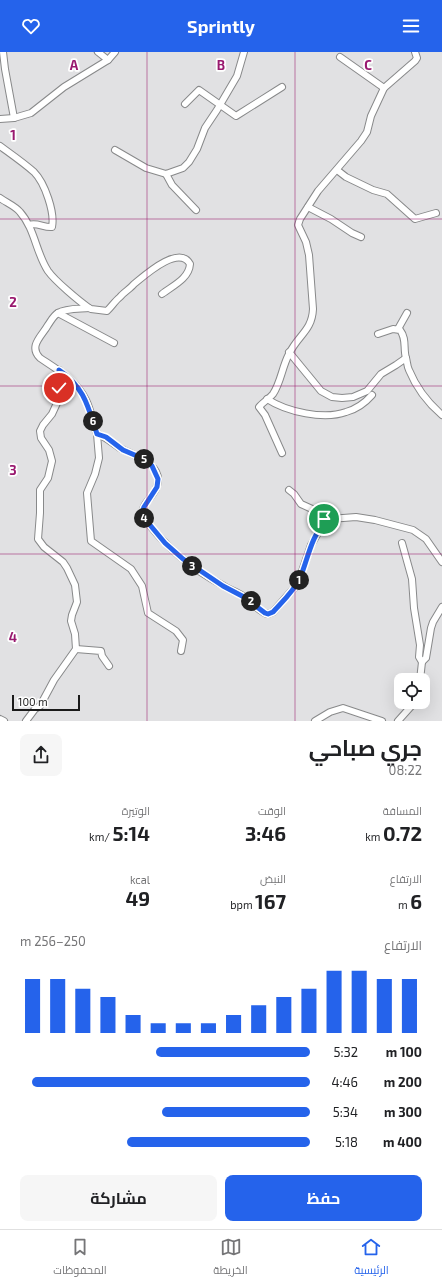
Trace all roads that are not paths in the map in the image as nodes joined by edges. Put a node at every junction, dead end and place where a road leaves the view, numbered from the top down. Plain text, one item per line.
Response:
1 (3, 52) edge
2 (98, 52) edge
3 (115, 52) edge
4 (244, 52) edge
5 (415, 52) edge
6 (340, 57) dead end
7 (108, 60) junction
8 (282, 88) dead end
9 (384, 88) junction
10 (184, 104) dead end
11 (220, 105) junction
12 (14, 118) junction
13 (0, 120) edge
14 (0, 146) edge
15 (115, 150) dead end
16 (337, 170) junction
17 (166, 174) junction
18 (0, 198) edge
19 (308, 207) junction
20 (196, 210) dead end
21 (436, 213) dead end
22 (29, 225) junction
23 (361, 237) dead end
24 (162, 294) dead end
25 (89, 308) junction
26 (58, 313) junction
27 (407, 313) dead end
28 (398, 329) junction
29 (378, 334) dead end
30 (114, 343) dead end
31 (290, 352) junction
32 (406, 358) junction
33 (59, 370) junction
34 (372, 395) dead end
35 (267, 399) junction
36 (442, 415) edge
37 (97, 434) junction
38 (282, 453) dead end
39 (289, 490) dead end
40 (326, 521) junction
41 (402, 543) dead end
42 (442, 562) edge
43 (442, 607) edge
44 (76, 649) junction
45 (181, 651) dead end
46 (422, 662) junction
47 (110, 666) dead end
48 (421, 673) edge
49 (409, 709) edge
50 (0, 719) edge
51 (4, 721) edge
52 (26, 721) edge
53 (315, 721) edge
54 (382, 721) edge
55 (398, 721) edge

1 - 12 street
2 - 7 street
3 - 7 street
4 - 11 street
5 - 9 street
6 - 9 street
7 - 12 street
8 - 11 street
9 - 16 street
10 - 11 street
11 - 17 street
12 - 13 street
14 - 22 street
15 - 17 street
16 - 19 street
16 - 21 street
17 - 20 street
18 - 22 street
19 - 23 street
19 - 31 street
22 - 25 street
24 - 25 street
25 - 26 street
26 - 30 street
26 - 33 street
27 - 28 street
28 - 29 street
28 - 32 street
31 - 32 street
31 - 35 street
32 - 36 street
33 - 37 street
33 - 44 street
34 - 35 street
35 - 38 street
37 - 40 street
37 - 45 street
39 - 40 street
40 - 42 street
41 - 46 street
43 - 46 street
44 - 47 street
44 - 52 street
46 - 48 street
49 - 55 street
50 - 51 street
53 - 54 street

